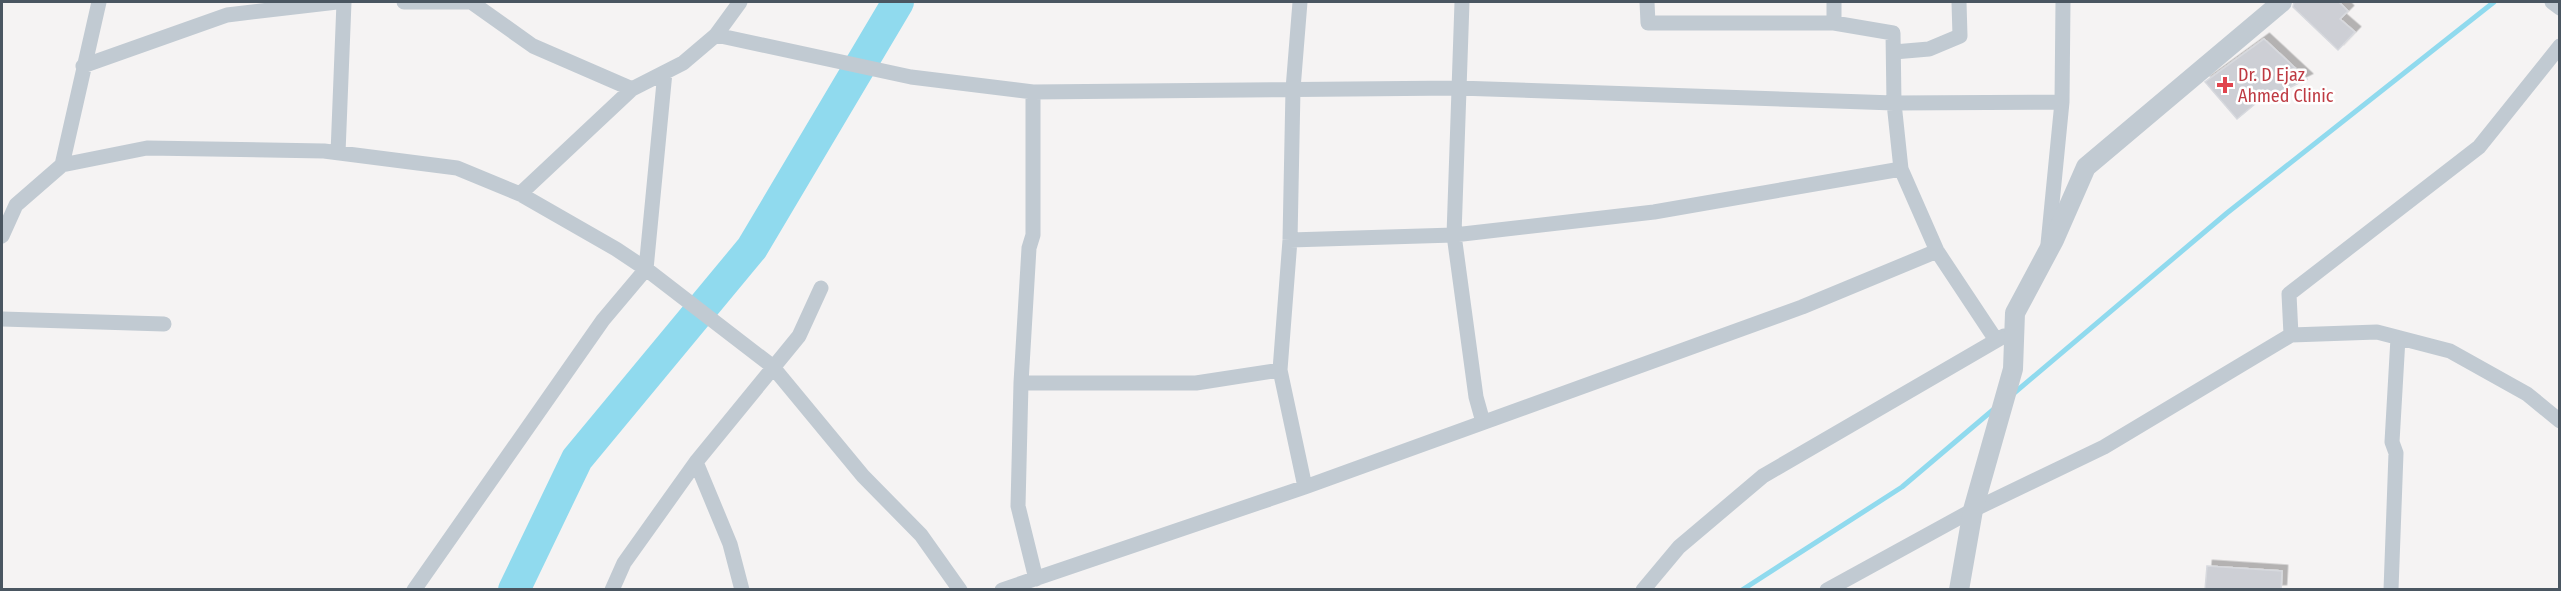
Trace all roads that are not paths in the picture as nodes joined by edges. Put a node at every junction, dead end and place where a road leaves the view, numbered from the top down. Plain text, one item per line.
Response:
1 (99, 2) edge
2 (337, 2) edge
3 (344, 2) edge
4 (404, 2) edge
5 (471, 2) edge
6 (740, 2) edge
7 (1300, 2) edge
8 (1462, 2) edge
9 (1647, 2) edge
10 (1834, 2) edge
11 (1959, 2) edge
12 (2062, 2) edge
13 (2282, 2) edge
14 (2552, 2) edge
15 (2559, 8) edge
16 (1834, 23) junction
17 (716, 35) junction
18 (2559, 46) edge
19 (1894, 52) junction
20 (83, 66) junction
21 (665, 72) junction
22 (1458, 88) junction
23 (632, 89) junction
24 (1293, 89) junction
25 (1033, 92) junction
26 (2062, 102) junction
27 (1894, 103) junction
28 (338, 153) junction
29 (62, 165) junction
30 (1900, 169) junction
31 (520, 194) junction
32 (1454, 235) junction
33 (2, 236) edge
34 (1290, 240) junction
35 (1937, 251) junction
36 (2047, 253) junction
37 (646, 268) junction
38 (821, 288) dead end
39 (2, 319) edge
40 (164, 324) dead end
41 (2014, 330) junction
42 (2291, 335) junction
43 (2398, 338) junction
44 (1996, 340) junction
45 (772, 366) junction
46 (1280, 370) junction
47 (1021, 383) junction
48 (2559, 421) edge
49 (1483, 422) junction
50 (696, 462) junction
51 (1305, 487) junction
52 (1973, 510) junction
53 (1036, 579) junction
54 (414, 590) edge
55 (612, 590) edge
56 (742, 590) edge
57 (960, 590) edge
58 (1002, 590) edge
59 (1643, 590) edge
60 (1827, 590) edge
61 (1959, 590) edge
62 (2391, 590) edge

1 - 20 street
2 - 20 street
3 - 28 street
4 - 5 street
5 - 23 street
6 - 17 street
7 - 24 street
8 - 22 street
9 - 16 street
10 - 16 street
11 - 19 street
12 - 26 street
13 - 36 street
14 - 15 street
16 - 19 street
17 - 21 street
17 - 25 street
18 - 42 street
19 - 27 street
20 - 29 street
21 - 23 street
21 - 37 street
22 - 24 street
22 - 27 street
22 - 32 street
23 - 31 street
24 - 25 street
24 - 34 street
25 - 47 street
26 - 27 street
26 - 36 street
27 - 30 street
28 - 29 street
28 - 31 street
29 - 33 street
30 - 32 street
30 - 35 street
31 - 37 street
32 - 34 street
32 - 49 street
34 - 46 street
35 - 44 street
35 - 49 street
36 - 41 street
37 - 45 street
37 - 54 street
38 - 45 street
39 - 40 street
41 - 44 street
41 - 52 street
42 - 43 street
42 - 52 street
43 - 48 street
43 - 62 street
44 - 59 street
45 - 50 street
45 - 57 street
46 - 47 street
46 - 51 street
47 - 53 street
49 - 51 street
50 - 55 street
50 - 56 street
51 - 53 street
52 - 60 street
52 - 61 street
53 - 58 street

